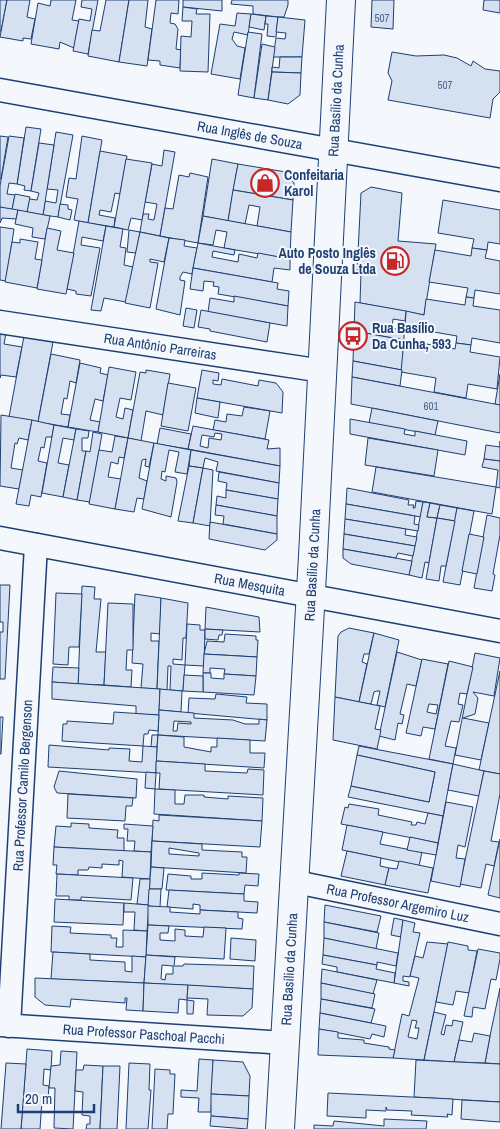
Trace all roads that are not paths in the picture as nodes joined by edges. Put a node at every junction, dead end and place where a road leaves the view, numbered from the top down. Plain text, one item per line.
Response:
1 (341, 0) edge
2 (0, 90) edge
3 (335, 150) junction
4 (500, 180) edge
5 (0, 322) edge
6 (322, 371) junction
7 (0, 538) edge
8 (36, 545) junction
9 (310, 595) junction
10 (500, 631) edge
11 (296, 882) junction
12 (500, 924) edge
13 (4, 1025) edge
14 (286, 1043) junction
15 (280, 1129) edge

1 - 3 street, Rua Basílio da Cunha
2 - 3 street, Rua Inglês de Souza
3 - 4 street, Rua Inglês de Souza
3 - 6 street, Rua Basílio da Cunha
5 - 6 street, Rua Antônio Parreiras
6 - 9 street, Rua Basílio da Cunha
7 - 8 street, Rua Mesquita
8 - 9 street, Rua Mesquita
8 - 13 street, Rua Professor Camilo Bergenson
9 - 10 street, Rua Mesquita
9 - 11 street, Rua Basílio da Cunha
11 - 12 street, Rua Professor Argemiro Luz
11 - 14 street, Rua Basílio da Cunha
13 - 14 street, Rua Professor Paschoal Pacchi
14 - 15 street, Rua Basílio da Cunha

